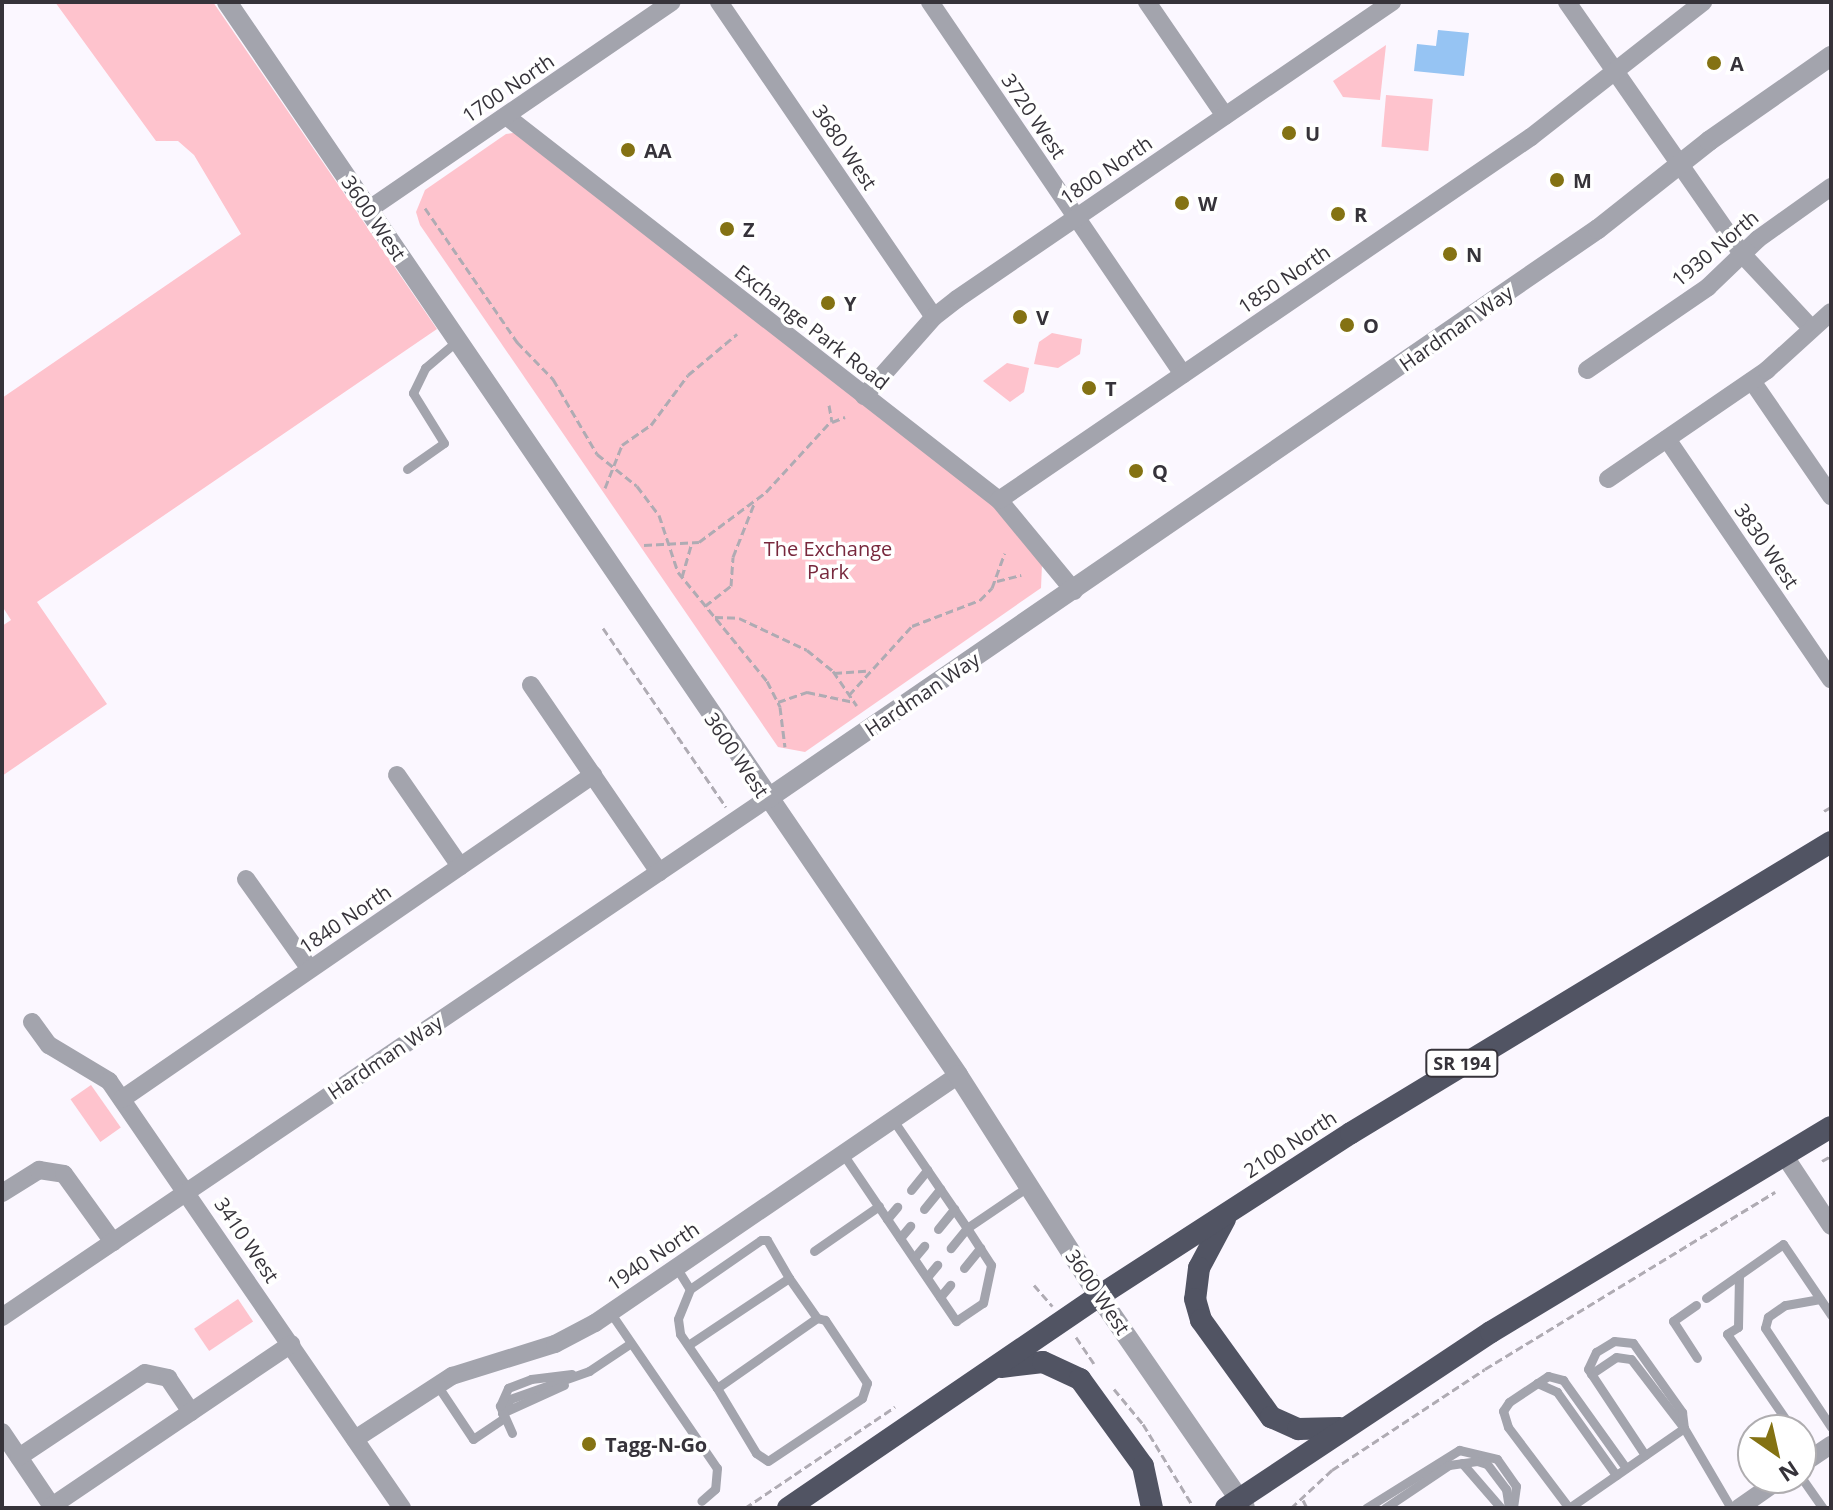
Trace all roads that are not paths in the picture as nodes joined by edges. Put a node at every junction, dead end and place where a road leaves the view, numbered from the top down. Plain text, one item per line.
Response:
1 (227, 2) edge
2 (672, 2) edge
3 (719, 2) edge
4 (930, 2) edge
5 (1147, 2) edge
6 (1358, 2) edge
7 (1392, 2) edge
8 (1567, 2) edge
9 (1703, 2) edge
10 (1369, 18) junction
11 (1831, 56) edge
12 (1613, 69) junction
13 (506, 116) junction
14 (1225, 116) junction
15 (1679, 164) junction
16 (1831, 187) edge
17 (368, 210) junction
18 (1076, 217) junction
19 (1743, 255) junction
20 (1831, 312) edge
21 (934, 317) junction
22 (1811, 328) junction
23 (457, 341) junction
24 (1587, 370) dead end
25 (1183, 374) junction
26 (1752, 381) junction
27 (864, 396) junction
28 (1667, 439) junction
29 (407, 469) dead end
30 (1608, 479) dead end
31 (1831, 496) edge
32 (999, 500) junction
33 (1074, 591) junction
34 (1831, 679) edge
35 (531, 685) dead end
36 (397, 775) dead end
37 (593, 775) junction
38 (767, 799) junction
39 (1831, 842) edge
40 (460, 866) junction
41 (659, 872) junction
42 (246, 879) dead end
43 (310, 969) junction
44 (32, 1022) dead end
45 (958, 1075) junction
46 (122, 1099) junction
47 (893, 1120) junction
48 (1831, 1127) edge
49 (843, 1154) junction
50 (1784, 1155) junction
51 (927, 1170) junction
52 (1029, 1186) junction
53 (940, 1189) junction
54 (911, 1190) dead end
55 (187, 1191) junction
56 (2, 1193) edge
57 (879, 1206) junction
58 (897, 1207) dead end
59 (924, 1209) dead end
60 (954, 1209) junction
61 (1233, 1209) junction
62 (887, 1219) junction
63 (910, 1226) dead end
64 (1831, 1226) edge
65 (967, 1228) junction
66 (938, 1229) dead end
67 (900, 1238) junction
68 (113, 1242) junction
69 (924, 1246) dead end
70 (951, 1248) dead end
71 (980, 1248) junction
72 (814, 1251) dead end
73 (914, 1258) junction
74 (937, 1265) dead end
75 (676, 1267) junction
76 (964, 1268) dead end
77 (1739, 1275) junction
78 (927, 1277) junction
79 (789, 1278) junction
80 (950, 1285) dead end
81 (690, 1289) junction
82 (1099, 1296) junction
83 (940, 1297) junction
84 (1706, 1298) dead end
85 (1820, 1299) junction
86 (1696, 1305) dead end
87 (610, 1312) junction
88 (1831, 1315) edge
89 (2, 1317) edge
90 (817, 1318) junction
91 (631, 1343) junction
92 (291, 1344) junction
93 (688, 1345) junction
94 (1697, 1358) dead end
95 (987, 1372) junction
96 (582, 1374) junction
97 (1591, 1374) junction
98 (1536, 1383) junction
99 (436, 1384) junction
100 (717, 1388) junction
101 (191, 1412) junction
102 (1782, 1414) edge
103 (502, 1416) junction
104 (1348, 1426) junction
105 (1831, 1427) edge
106 (1684, 1428) junction
107 (2, 1432) edge
108 (512, 1433) dead end
109 (355, 1439) junction
110 (1645, 1455) junction
111 (19, 1457) junction
112 (1461, 1462) junction
113 (1626, 1468) junction
114 (1616, 1475) junction
115 (1759, 1494) edge
116 (1831, 1499) edge
117 (701, 1501) dead end
118 (392, 1504) edge
119 (1237, 1505) edge
120 (53, 1507) edge
121 (1821, 1507) edge
122 (788, 1508) edge
123 (1152, 1508) edge
124 (1366, 1508) edge
125 (1385, 1508) edge
126 (1501, 1508) edge
127 (1511, 1508) edge
128 (1569, 1508) edge
129 (1731, 1508) edge
130 (1739, 1508) edge

1 - 17 street, 3600 West
2 - 13 street, 1700 North
3 - 21 street, 3680 West
4 - 18 street, 3720 West
5 - 14 street
6 - 10 street
7 - 10 street, 1800 North
8 - 12 street
9 - 12 street, 1850 North
10 - 14 street, 1800 North
11 - 15 street, Hardman Way
12 - 15 street
12 - 25 street, 1850 North
13 - 17 street, 1700 North
13 - 27 street, Exchange Park Road
14 - 18 street, 1800 North
15 - 19 street
15 - 33 street, Hardman Way
16 - 19 street, 1930 North
17 - 23 street, 3600 West
18 - 21 street, 1800 North
18 - 25 street, 3720 West
19 - 22 street
19 - 24 street, 1930 North
20 - 22 street
21 - 27 street, 1800 North
22 - 26 street
23 - 29 lane
23 - 38 street, 3600 West
25 - 32 street, 1850 North
26 - 28 street
26 - 31 street
27 - 32 street, Exchange Park Road
28 - 30 street
28 - 34 street, 3830 West
32 - 33 street, Exchange Park Road
33 - 38 street, Hardman Way
35 - 37 street
36 - 40 street
37 - 40 street, 1840 North
37 - 41 street
38 - 41 street, Hardman Way
38 - 45 street, 3600 West
39 - 61 highway, 2100 North / SR 194
40 - 43 street, 1840 North
41 - 55 street, Hardman Way
42 - 43 street
43 - 46 street, 1840 North
44 - 46 street, 3410 West
45 - 47 street, 1940 North
45 - 52 street, 3600 West
46 - 55 street, 3410 West
47 - 49 street, 1940 North
47 - 51 lane
48 - 50 highway
49 - 57 lane
49 - 75 street, 1940 North
50 - 64 street
50 - 104 highway
51 - 53 lane
51 - 54 lane
52 - 65 lane
52 - 82 street, 3600 West
53 - 59 lane
53 - 60 lane
55 - 68 street, Hardman Way
55 - 92 street, 3410 West
56 - 68 street
57 - 62 lane
57 - 72 lane
58 - 62 lane
60 - 65 lane
60 - 66 lane
61 - 82 highway, 2100 North / SR 194
61 - 104 highway
62 - 67 lane
63 - 67 lane
65 - 70 lane
65 - 71 lane
67 - 73 lane
68 - 89 street, Hardman Way
69 - 73 lane
71 - 76 lane
71 - 83 lane
73 - 78 lane
74 - 78 lane
75 - 81 lane
75 - 87 street, 1940 North
77 - 84 lane
77 - 85 lane
77 - 102 lane
78 - 83 lane
79 - 81 lane
79 - 90 lane
79 - 93 lane
80 - 83 lane
81 - 93 lane
82 - 95 highway, 2100 North / SR 194
82 - 119 street, 3600 West
85 - 88 lane
85 - 105 lane
86 - 94 lane
87 - 91 lane
87 - 99 street, 1940 North
90 - 100 lane
90 - 100 lane
91 - 96 lane
91 - 117 lane
92 - 101 street
92 - 109 street, 3410 West
93 - 100 lane
95 - 122 highway, 2100 North / SR 194
95 - 123 highway
96 - 103 lane
96 - 103 lane
97 - 106 lane
97 - 106 lane
97 - 110 lane
98 - 113 lane
98 - 114 lane
98 - 128 lane
99 - 103 lane
99 - 109 street, 1940 North
101 - 111 street
101 - 120 street
103 - 108 lane
104 - 119 highway
106 - 110 lane
106 - 129 lane
107 - 111 street
109 - 118 street, 3410 West
110 - 113 lane
111 - 120 street
112 - 125 lane
112 - 126 lane
112 - 127 lane
113 - 114 lane
114 - 128 lane
115 - 130 street
116 - 121 lane
124 - 127 lane

